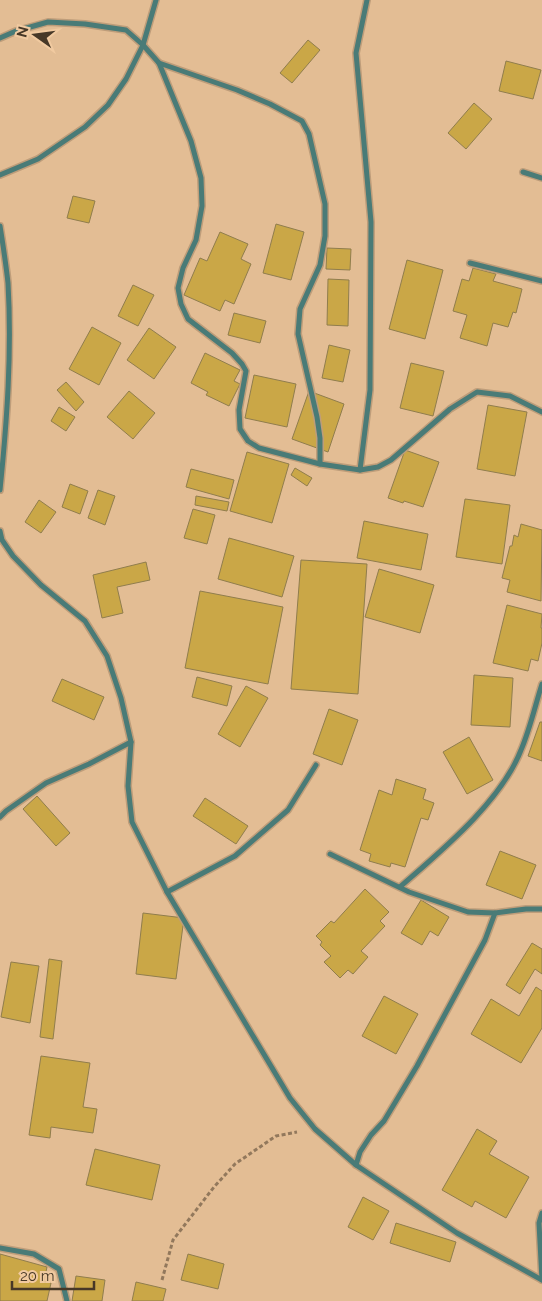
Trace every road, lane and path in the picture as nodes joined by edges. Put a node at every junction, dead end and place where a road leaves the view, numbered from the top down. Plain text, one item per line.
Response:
1 (156, 0) edge
2 (367, 0) edge
3 (0, 38) edge
4 (143, 45) junction
5 (159, 63) junction
6 (524, 172) dead end
7 (0, 175) edge
8 (542, 178) edge
9 (0, 226) edge
10 (470, 263) dead end
11 (542, 281) edge
12 (542, 412) edge
13 (320, 464) junction
14 (360, 470) junction
15 (0, 482) edge
16 (0, 490) edge
17 (0, 531) edge
18 (542, 684) edge
19 (130, 742) junction
20 (316, 765) dead end
21 (0, 817) edge
22 (330, 854) dead end
23 (400, 888) junction
24 (167, 892) junction
25 (542, 909) edge
26 (496, 913) junction
27 (315, 1129) junction
28 (356, 1165) junction
29 (542, 1213) edge
30 (0, 1248) edge
31 (162, 1280) dead end
32 (542, 1280) edge
33 (67, 1301) edge

1 - 4 street
2 - 14 street
3 - 4 street
4 - 5 street
4 - 7 street
5 - 13 street
5 - 13 street
6 - 8 street
9 - 15 street
10 - 11 street
12 - 14 street
13 - 14 street
15 - 16 street
17 - 19 street
18 - 23 street
19 - 21 street
19 - 24 street
20 - 24 street
22 - 23 street
23 - 26 street
24 - 27 street
25 - 26 street
26 - 28 street
27 - 28 street
27 - 31 path
28 - 32 street
29 - 32 street
30 - 33 street

